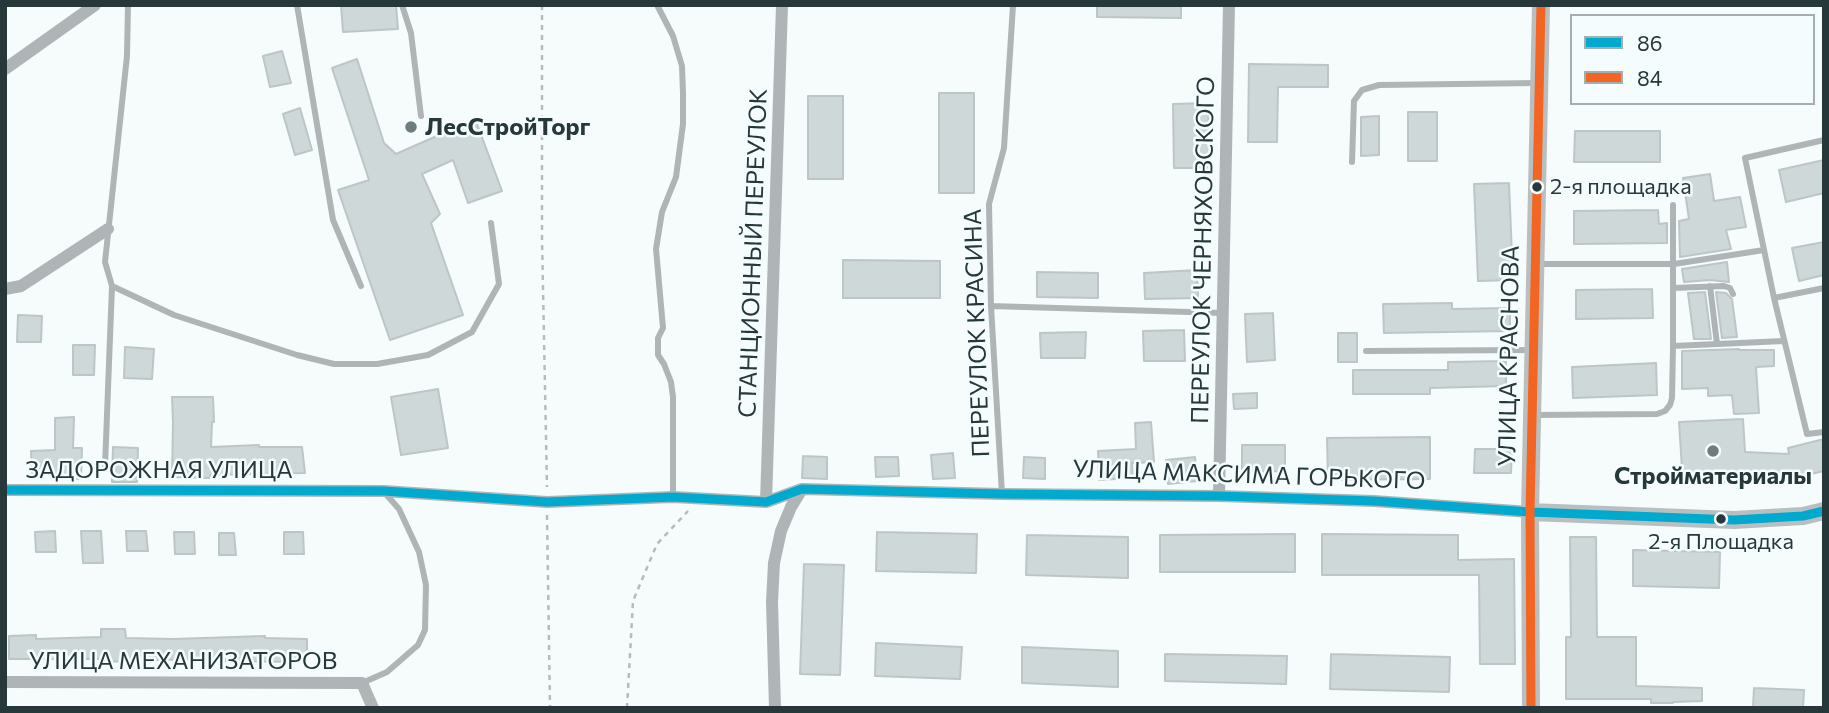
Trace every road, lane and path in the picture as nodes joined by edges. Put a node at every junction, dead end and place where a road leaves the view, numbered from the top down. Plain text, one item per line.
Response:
1 (95, 5) edge
2 (128, 5) edge
3 (297, 5) edge
4 (402, 5) edge
5 (542, 5) edge
6 (657, 5) edge
7 (782, 5) edge
8 (1013, 5) edge
9 (1229, 5) edge
10 (1541, 5) edge
11 (5, 69) edge
12 (1539, 83) junction
13 (421, 116) dead end
14 (1824, 140) edge
15 (1352, 162) dead end
16 (1673, 205) dead end
17 (491, 223) dead end
18 (108, 229) junction
19 (1765, 250) junction
20 (1535, 264) junction
21 (1674, 264) junction
22 (112, 286) junction
23 (361, 286) dead end
24 (1710, 286) junction
25 (1674, 288) junction
26 (1824, 288) edge
27 (5, 289) edge
28 (1733, 294) dead end
29 (1774, 298) junction
30 (991, 306) junction
31 (1222, 313) junction
32 (1784, 341) junction
33 (1717, 344) junction
34 (1673, 346) junction
35 (1534, 350) junction
36 (1366, 351) dead end
37 (1532, 415) junction
38 (1824, 432) edge
39 (105, 466) dead end
40 (802, 489) junction
41 (5, 490) edge
42 (384, 491) junction
43 (1002, 494) junction
44 (1219, 496) junction
45 (673, 497) junction
46 (700, 498) junction
47 (547, 502) junction
48 (765, 502) junction
49 (1824, 511) edge
50 (1530, 512) junction
51 (5, 682) edge
52 (362, 682) junction
53 (373, 708) edge
54 (550, 708) edge
55 (627, 708) edge
56 (775, 708) edge
57 (1531, 708) edge

1 - 11 street
2 - 18 lane
3 - 23 lane
4 - 13 lane
5 - 47 path
6 - 45 lane
7 - 48 street, СТАНЦИОННЫЙ ПЕРЕУЛОК
8 - 30 lane, ПЕРЕУЛОК КРАСИНА
9 - 31 street, ПЕРЕУЛОК ЧЕРНЯХОВСКОГО
10 - 12 street, УЛИЦА КРАСНОВА
12 - 15 lane
12 - 20 street, УЛИЦА КРАСНОВА
14 - 19 lane
16 - 21 lane
17 - 22 lane
18 - 22 lane
18 - 27 street
19 - 21 lane
19 - 29 lane
20 - 21 lane
20 - 35 street, УЛИЦА КРАСНОВА
21 - 25 lane
22 - 39 lane
24 - 25 lane
24 - 28 lane
24 - 33 lane
25 - 34 lane
26 - 29 lane
29 - 32 lane
30 - 31 lane
30 - 43 lane, ПЕРЕУЛОК КРАСИНА
31 - 44 street, ПЕРЕУЛОК ЧЕРНЯХОВСКОГО
32 - 33 lane
32 - 38 lane
33 - 34 lane
34 - 37 lane
35 - 36 lane
35 - 37 street, УЛИЦА КРАСНОВА
37 - 50 street, УЛИЦА КРАСНОВА
40 - 43 street, УЛИЦА МАКСИМА ГОРЬКОГО
40 - 48 street, УЛИЦА МАКСИМА ГОРЬКОГО
40 - 56 street
41 - 42 street, ЗАДОРОЖНАЯ УЛИЦА
42 - 47 street, ЗАДОРОЖНАЯ УЛИЦА
42 - 52 lane
43 - 44 street, УЛИЦА МАКСИМА ГОРЬКОГО
44 - 50 street, УЛИЦА МАКСИМА ГОРЬКОГО
45 - 46 street, УЛИЦА МАКСИМА ГОРЬКОГО
45 - 47 street, УЛИЦА МАКСИМА ГОРЬКОГО
46 - 48 street, УЛИЦА МАКСИМА ГОРЬКОГО
46 - 55 path
47 - 54 path
49 - 50 street, УЛИЦА МАКСИМА ГОРЬКОГО
50 - 57 street, УЛИЦА КРАСНОВА
51 - 52 street, УЛИЦА МЕХАНИЗАТОРОВ
52 - 53 street

